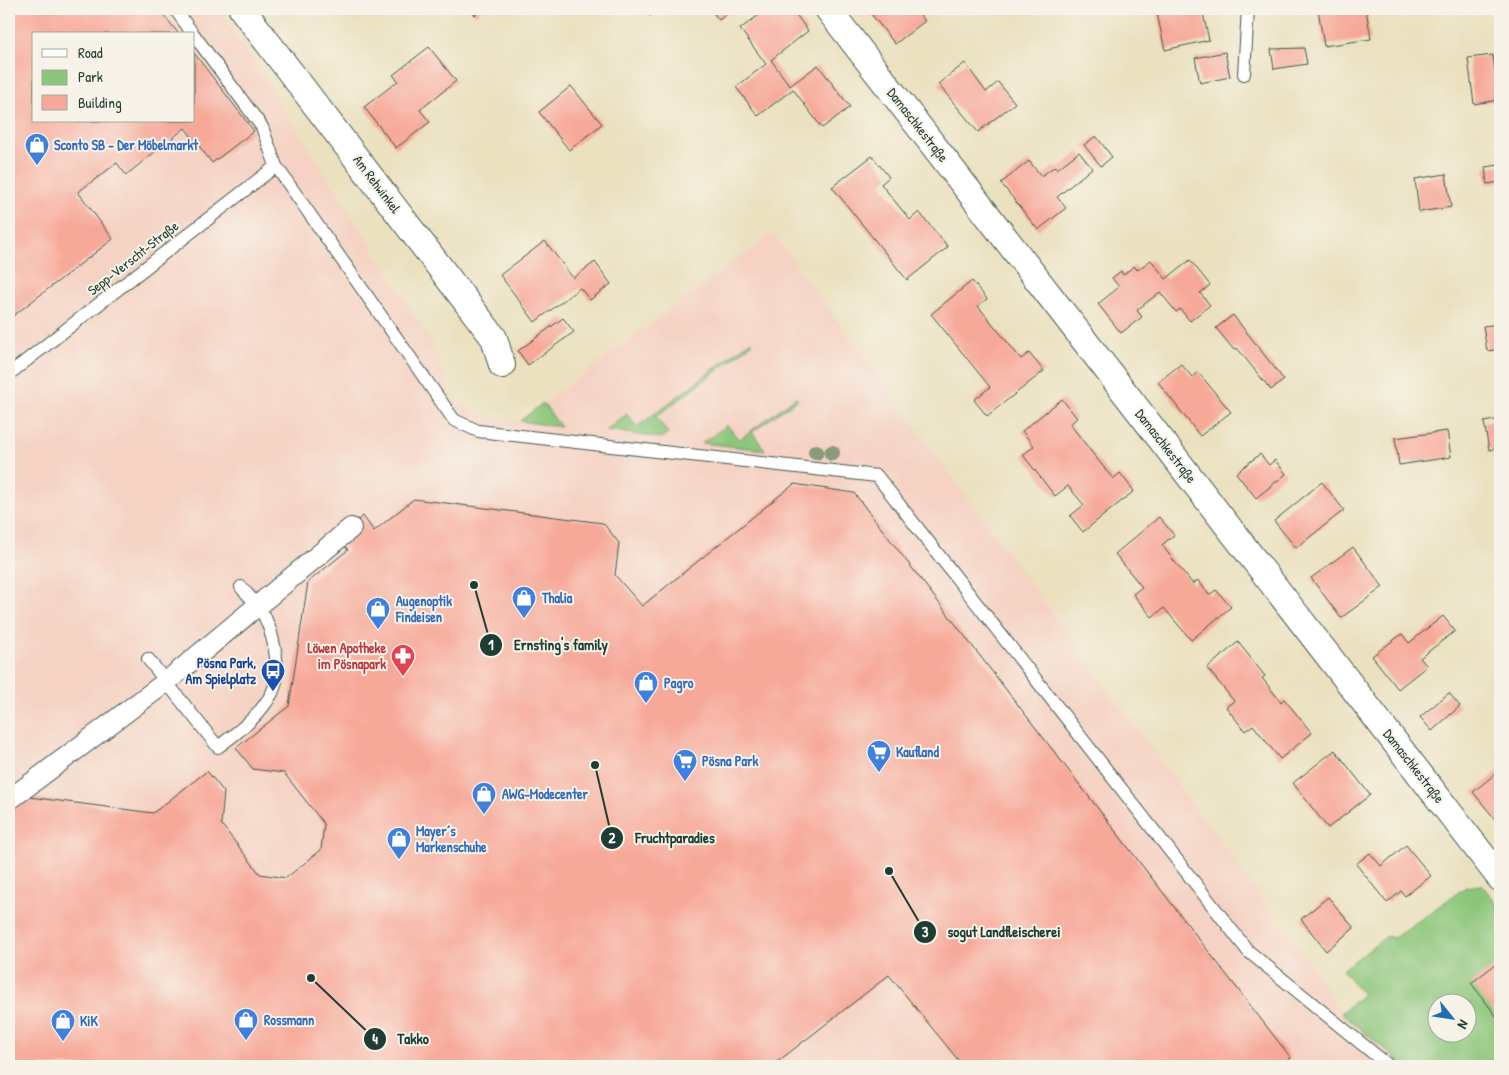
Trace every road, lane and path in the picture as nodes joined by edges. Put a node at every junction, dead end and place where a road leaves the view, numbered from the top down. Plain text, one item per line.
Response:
1 (175, 9) edge
2 (242, 9) edge
3 (1248, 9) edge
4 (833, 10) edge
5 (192, 32) edge
6 (195, 37) edge
7 (1244, 74) dead end
8 (276, 166) junction
9 (502, 365) dead end
10 (9, 374) edge
11 (351, 528) dead end
12 (241, 586) dead end
13 (257, 606) junction
14 (148, 659) dead end
15 (166, 682) junction
16 (9, 800) edge
17 (1500, 878) edge
18 (1389, 1066) edge

1 - 5 lane
2 - 9 street, Am Rehwinkel
3 - 7 lane
4 - 17 street, Damaschkestraße
6 - 8 lane
8 - 10 lane, Sepp-Verscht-Straße
8 - 18 lane
11 - 13 street
12 - 13 lane
13 - 15 street
13 - 15 lane
14 - 15 lane
15 - 16 street

